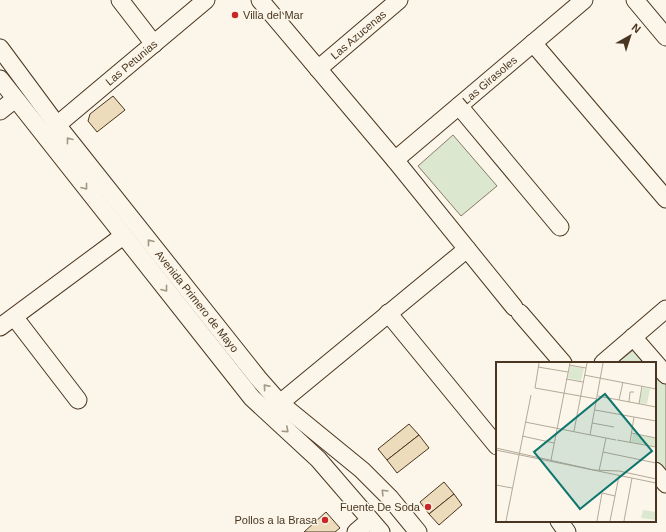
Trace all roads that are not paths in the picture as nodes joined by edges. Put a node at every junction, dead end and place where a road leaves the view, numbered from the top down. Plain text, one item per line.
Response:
1 (120, 0) edge
2 (206, 0) edge
3 (260, 0) edge
4 (399, 0) edge
5 (584, 0) edge
6 (635, 0) edge
7 (666, 37) edge
8 (533, 43) junction
9 (154, 44) junction
10 (0, 48) edge
11 (318, 69) junction
12 (0, 80) edge
13 (15, 99) junction
14 (459, 106) junction
15 (0, 112) edge
16 (57, 125) junction
17 (395, 160) junction
18 (666, 199) edge
19 (560, 227) dead end
20 (123, 236) junction
21 (467, 249) junction
22 (666, 309) edge
23 (388, 313) junction
24 (15, 318) junction
25 (0, 327) edge
26 (634, 337) junction
27 (562, 362) edge
28 (604, 362) edge
29 (655, 362) edge
30 (656, 363) edge
31 (666, 375) edge
32 (78, 400) dead end
33 (280, 403) junction
34 (496, 445) edge
35 (656, 472) edge
36 (666, 484) edge
37 (559, 522) edge
38 (375, 526) edge
39 (356, 532) edge
40 (418, 532) edge
41 (568, 532) edge

1 - 9 street
2 - 9 street, Las Petunias
3 - 11 street
4 - 11 street, Las Azucenas
5 - 8 street, Las Girasoles
6 - 7 street
8 - 14 street, Las Girasoles
8 - 18 street
9 - 16 street, Las Petunias
10 - 16 street, Avenida Primero de Mayo
11 - 17 street
12 - 13 street, Avenida Primero de Mayo
13 - 15 street
13 -> 20 street, Avenida Primero de Mayo
14 - 17 street, Las Girasoles
14 - 19 street
33 -> 16 street, Avenida Primero de Mayo
17 - 21 street
20 - 24 street
20 -> 38 street, Avenida Primero de Mayo
21 - 23 street
21 - 27 street
22 - 26 street
23 - 33 street
23 - 34 street
24 - 25 street
24 - 32 street
26 - 28 street
26 - 29 street
30 - 31 street
40 -> 33 street, Avenida Primero de Mayo
35 - 36 street
37 - 41 street
38 - 39 street

